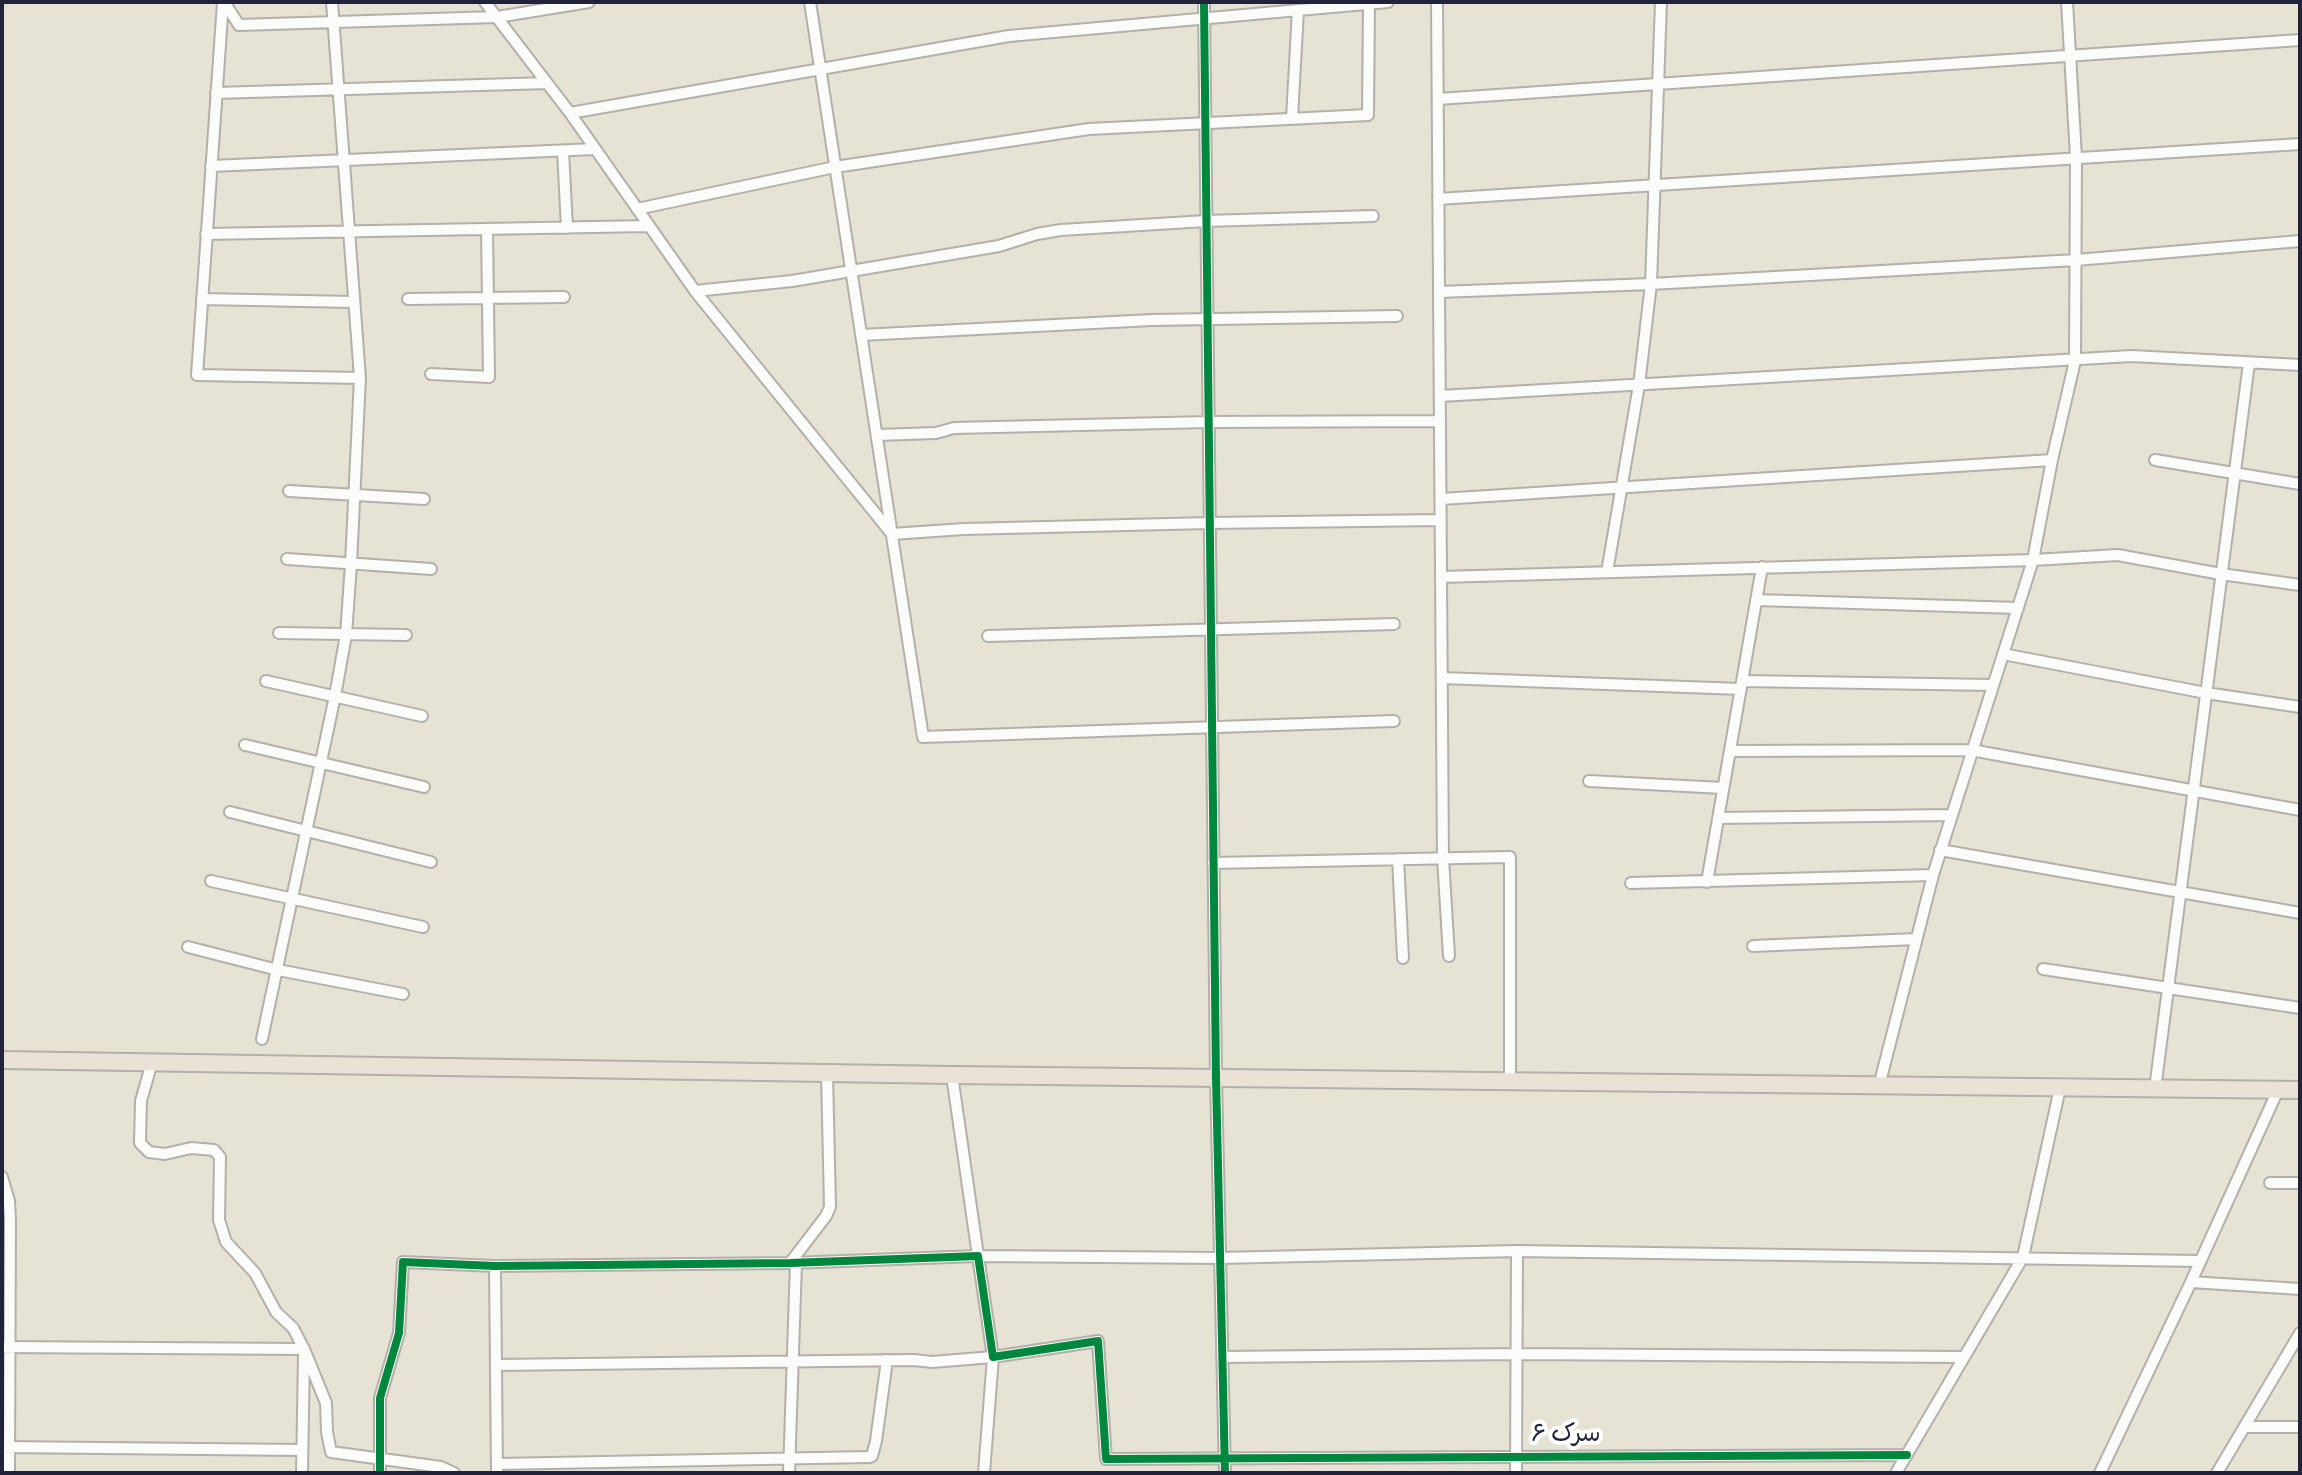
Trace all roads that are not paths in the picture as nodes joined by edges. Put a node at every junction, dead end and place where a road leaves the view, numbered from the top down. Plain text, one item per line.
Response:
1 (223, 2) edge
2 (332, 2) edge
3 (485, 2) edge
4 (589, 2) edge
5 (810, 2) edge
6 (1204, 2) edge
7 (1388, 2) edge
8 (1437, 2) edge
9 (1661, 2) edge
10 (2067, 2) edge
11 (1369, 4) edge
12 (1298, 10) junction
13 (497, 17) junction
14 (1204, 18) junction
15 (333, 22) junction
16 (2300, 40) edge
17 (2071, 55) junction
18 (820, 70) junction
19 (547, 83) junction
20 (1658, 85) junction
21 (338, 90) junction
22 (216, 93) junction
23 (1438, 99) junction
24 (570, 113) junction
25 (1292, 118) junction
26 (1205, 121) junction
27 (2300, 144) edge
28 (595, 149) junction
29 (563, 151) junction
30 (2076, 157) junction
31 (343, 161) junction
32 (211, 166) junction
33 (835, 167) junction
34 (1655, 184) junction
35 (1438, 199) junction
36 (637, 209) junction
37 (1373, 216) dead end
38 (1206, 221) junction
39 (649, 226) junction
40 (567, 228) junction
41 (487, 229) junction
42 (348, 231) junction
43 (206, 234) junction
44 (2300, 241) edge
45 (2076, 260) junction
46 (851, 271) junction
47 (1651, 284) junction
48 (695, 291) junction
49 (1439, 292) junction
50 (564, 297) dead end
51 (488, 298) junction
52 (202, 299) junction
53 (408, 299) dead end
54 (353, 302) junction
55 (1397, 316) dead end
56 (1207, 320) junction
57 (861, 335) junction
58 (2075, 361) junction
59 (2249, 363) junction
60 (2300, 365) edge
61 (431, 374) dead end
62 (360, 378) junction
63 (1639, 385) junction
64 (1440, 396) junction
65 (1440, 421) junction
66 (1208, 422) junction
67 (877, 435) junction
68 (2052, 460) junction
69 (2155, 460) dead end
70 (2234, 472) junction
71 (2300, 484) edge
72 (1620, 487) junction
73 (289, 491) dead end
74 (354, 495) junction
75 (424, 499) dead end
76 (1441, 499) junction
77 (1441, 520) junction
78 (1209, 523) junction
79 (892, 534) junction
80 (287, 559) dead end
81 (2033, 560) junction
82 (351, 564) junction
83 (1762, 567) junction
84 (431, 569) dead end
85 (1607, 572) junction
86 (2221, 574) junction
87 (1441, 577) junction
88 (2300, 585) edge
89 (1756, 600) junction
90 (2018, 608) junction
91 (1394, 624) dead end
92 (1210, 628) junction
93 (279, 633) dead end
94 (346, 635) junction
95 (406, 635) dead end
96 (988, 636) dead end
97 (2003, 654) junction
98 (1442, 678) junction
99 (266, 681) dead end
100 (1741, 685) junction
101 (1993, 685) junction
102 (2206, 693) junction
103 (335, 696) junction
104 (2300, 707) edge
105 (422, 716) dead end
106 (1394, 721) dead end
107 (1211, 727) junction
108 (245, 745) dead end
109 (1971, 750) junction
110 (1730, 751) junction
111 (322, 763) junction
112 (1589, 781) dead end
113 (424, 787) dead end
114 (1723, 788) junction
115 (2193, 791) junction
116 (2300, 810) edge
117 (230, 812) dead end
118 (1951, 815) junction
119 (1718, 818) junction
120 (307, 831) junction
121 (1940, 850) junction
122 (1443, 858) junction
123 (1398, 859) junction
124 (431, 862) dead end
125 (1213, 863) junction
126 (1933, 875) junction
127 (211, 881) dead end
128 (1707, 882) junction
129 (1631, 883) dead end
130 (2180, 891) junction
131 (293, 899) junction
132 (2300, 913) edge
133 (423, 927) dead end
134 (1916, 939) junction
135 (1753, 946) dead end
136 (188, 947) dead end
137 (1449, 956) dead end
138 (1403, 958) dead end
139 (2043, 969) dead end
140 (278, 970) junction
141 (2168, 986) junction
142 (403, 994) dead end
143 (2300, 1008) edge
144 (262, 1039) dead end
145 (2, 1060) edge
146 (152, 1062) junction
147 (827, 1073) junction
148 (952, 1075) junction
149 (1216, 1078) junction
150 (1510, 1081) junction
151 (1879, 1086) junction
152 (2060, 1088) junction
153 (2155, 1089) junction
154 (2278, 1090) junction
155 (2300, 1090) edge
156 (2, 1177) edge
157 (2270, 1183) dead end
158 (2300, 1183) edge
159 (6, 1247) edge
160 (1517, 1251) junction
161 (978, 1256) junction
162 (2023, 1257) junction
163 (1220, 1258) junction
164 (2200, 1261) junction
165 (793, 1263) junction
166 (495, 1266) junction
167 (2191, 1282) junction
168 (2300, 1289) edge
169 (2300, 1333) edge
170 (6, 1347) edge
171 (304, 1349) junction
172 (1518, 1354) junction
173 (993, 1357) junction
174 (1222, 1357) junction
175 (1963, 1357) junction
176 (887, 1360) junction
177 (794, 1361) junction
178 (496, 1365) junction
179 (2245, 1427) junction
180 (2300, 1427) edge
181 (6, 1447) edge
182 (302, 1450) junction
183 (1516, 1455) junction
184 (1907, 1455) junction
185 (380, 1457) junction
186 (790, 1460) junction
187 (1225, 1460) junction
188 (497, 1469) edge
189 (9, 1473) edge
190 (302, 1473) edge
191 (380, 1473) edge
192 (454, 1473) edge
193 (789, 1473) edge
194 (984, 1473) edge
195 (1225, 1473) edge
196 (1516, 1473) edge
197 (1897, 1473) edge
198 (2100, 1473) edge
199 (2217, 1473) edge

1 - 15 street
1 - 22 street
2 - 15 street
3 - 13 street
4 - 13 street
5 - 18 street
6 - 14 street
7 - 11 street
8 - 23 street
9 - 20 street
10 - 17 street
11 - 12 street
11 - 25 street
12 - 14 street
12 - 25 street
13 - 15 street
13 - 19 street
14 - 18 street
14 - 26 street
15 - 21 street
16 - 17 street
17 - 20 street
17 - 30 street
18 - 24 street
18 - 33 street
19 - 21 street
19 - 24 street
20 - 23 street
20 - 34 street
21 - 22 street
21 - 31 street
22 - 32 street
23 - 35 street
24 - 28 street
25 - 26 street
26 - 33 street
26 - 38 street
27 - 30 street
28 - 29 street
28 - 36 street
29 - 31 street
29 - 40 street
30 - 34 street
30 - 45 street
31 - 32 street
31 - 42 street
32 - 43 street
33 - 36 street
33 - 46 street
34 - 35 street
34 - 47 street
35 - 49 street
36 - 39 street
37 - 38 street
38 - 46 street
38 - 56 street
39 - 40 street
39 - 48 street
40 - 41 street
41 - 42 street
41 - 51 street
42 - 43 street
42 - 54 street
43 - 52 street
44 - 45 street
45 - 47 street
45 - 58 street
46 - 48 street
46 - 57 street
47 - 49 street
47 - 63 street
48 - 79 street
49 - 64 street
50 - 51 street
51 - 53 street
51 - 61 street
52 - 54 street
52 - 62 street
54 - 62 street
55 - 56 street
56 - 57 street
56 - 66 street
57 - 67 street
58 - 59 street
58 - 63 street
58 - 68 street
59 - 60 street
59 - 70 street
62 - 74 street
63 - 64 street
63 - 72 street
64 - 65 street
65 - 66 street
65 - 76 street
66 - 67 street
66 - 78 street
67 - 79 street
68 - 72 street
68 - 81 street
69 - 70 street
70 - 71 street
70 - 86 street
72 - 76 street
72 - 85 street
73 - 74 street
74 - 75 street
74 - 82 street
76 - 77 street
77 - 78 street
77 - 87 street
78 - 79 street
78 - 92 street
79 - 107 street
80 - 82 street
81 - 83 street
81 - 86 street
81 - 90 street
82 - 84 street
82 - 94 street
83 - 85 street
83 - 89 street
85 - 87 street
86 - 88 street
86 - 102 street
87 - 98 street
89 - 90 street
89 - 100 street
90 - 97 street
91 - 92 street
92 - 96 street
92 - 107 street
93 - 94 street
94 - 95 street
94 - 103 street
97 - 101 street
97 - 102 street
98 - 100 street
98 - 122 street
99 - 103 street
100 - 101 street
100 - 110 street
101 - 109 street
102 - 104 street
102 - 115 street
103 - 105 street
103 - 111 street
106 - 107 street
107 - 125 street
108 - 111 street
109 - 110 street
109 - 115 street
109 - 118 street
110 - 114 street
111 - 113 street
111 - 120 street
112 - 114 street
114 - 119 street
115 - 116 street
115 - 130 street
117 - 120 street
118 - 119 street
118 - 121 street
119 - 128 street
120 - 124 street
120 - 131 street
121 - 126 street
121 - 130 street
122 - 123 street
122 - 137 street
122 - 150 street
123 - 125 street
123 - 138 street
125 - 149 street
126 - 128 street
126 - 134 street
127 - 131 street
128 - 129 street
130 - 132 street
130 - 141 street
131 - 133 street
131 - 140 street
134 - 135 street
134 - 151 street
136 - 140 street
139 - 141 street
140 - 142 street
140 - 144 street
141 - 143 street
141 - 153 street
145 - 146 main road
146 - 147 main road
146 - 171 street
147 - 148 main road
147 - 165 street
148 - 149 main road
148 - 161 street
149 - 150 main road
149 - 163 street
150 - 151 main road
151 - 152 main road
152 - 153 main road
152 - 162 street
153 - 154 main road
154 - 155 main road
154 - 164 street
156 - 159 street
157 - 158 street
159 - 170 street
160 - 162 street
160 - 163 street
160 - 172 street
161 - 163 street
161 - 165 street
161 - 173 street
162 - 164 street
162 - 175 street
163 - 174 street
164 - 167 street
165 - 166 street
165 - 177 street
166 - 178 street
166 - 185 street
167 - 168 street
167 - 198 street
169 - 179 street
170 - 171 street
170 - 181 street
171 - 182 street
171 - 185 street
172 - 174 street
172 - 175 street
172 - 183 street
173 - 176 street
173 - 187 street, سرک ۶
173 - 194 street
174 - 187 street
175 - 184 street
176 - 177 street
176 - 186 street
177 - 178 street
177 - 186 street
178 - 188 street
179 - 180 street
179 - 199 street
181 - 182 street
181 - 189 street
182 - 190 street
183 - 184 street, سرک ۶
183 - 187 street, سرک ۶
183 - 196 street
184 - 197 street
185 - 191 street
185 - 192 street
186 - 188 street
186 - 193 street
187 - 195 street

